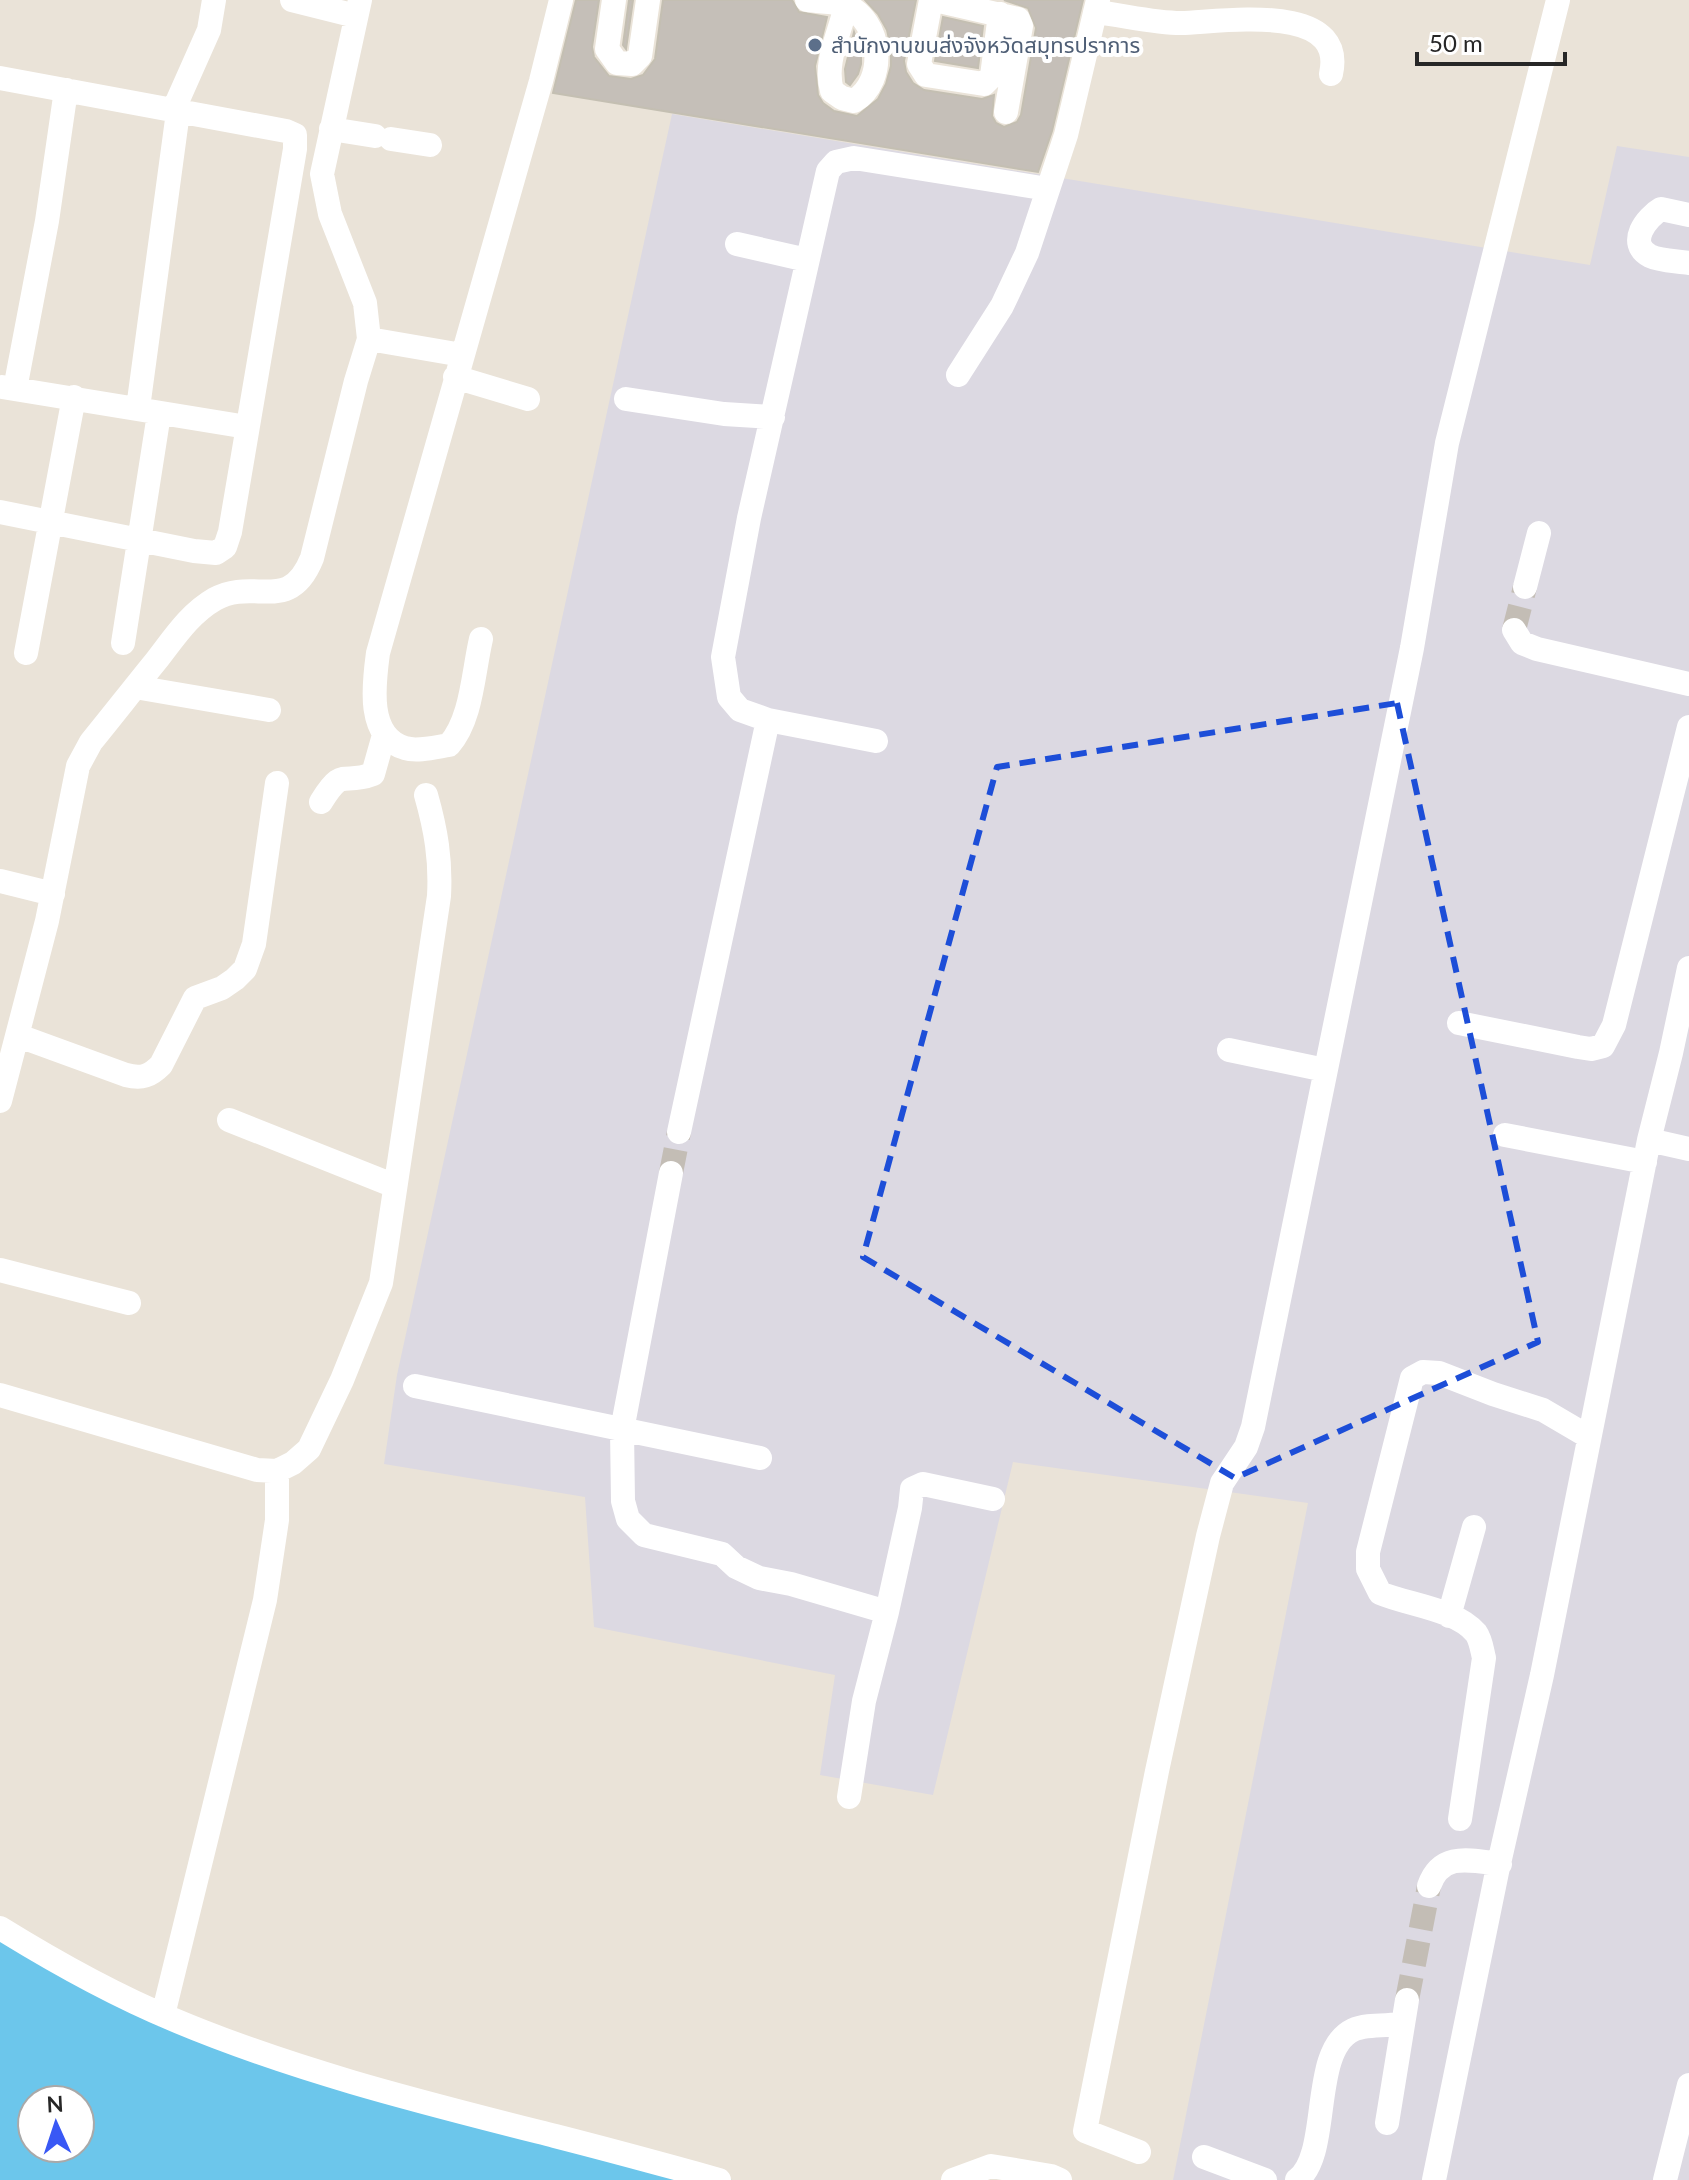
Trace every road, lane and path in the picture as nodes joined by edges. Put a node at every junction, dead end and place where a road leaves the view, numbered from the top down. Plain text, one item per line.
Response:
1 (214, 0) edge
2 (292, 0) edge
3 (559, 0) edge
4 (614, 0) edge
5 (648, 0) edge
6 (807, 0) edge
7 (933, 0) edge
8 (1558, 0) edge
9 (847, 3) edge
10 (1097, 6) edge
11 (358, 8) edge
12 (1000, 14) junction
13 (1331, 74) dead end
14 (0, 78) edge
15 (66, 90) junction
16 (176, 111) junction
17 (1006, 112) dead end
18 (331, 129) junction
19 (430, 145) dead end
20 (1048, 189) junction
21 (1689, 215) edge
22 (737, 244) dead end
23 (807, 260) junction
24 (1689, 263) edge
25 (369, 339) junction
26 (459, 366) junction
27 (958, 375) dead end
28 (8, 388) edge
29 (74, 397) junction
30 (528, 399) dead end
31 (626, 399) dead end
32 (148, 411) junction
33 (773, 417) junction
34 (247, 427) junction
35 (0, 512) edge
36 (51, 521) junction
37 (1539, 533) dead end
38 (139, 540) junction
39 (1525, 587) tunnel mouth
40 (1514, 630) dead end
41 (481, 639) dead end
42 (123, 643) dead end
43 (26, 653) dead end
44 (1689, 684) edge
45 (135, 687) junction
46 (269, 710) dead end
47 (768, 720) junction
48 (1689, 727) edge
49 (384, 735) junction
50 (876, 741) dead end
51 (277, 783) dead end
52 (426, 795) dead end
53 (321, 802) dead end
54 (0, 881) edge
55 (53, 894) junction
56 (1689, 968) edge
57 (1459, 1023) dead end
58 (11, 1047) edge
59 (1229, 1050) dead end
60 (1325, 1070) junction
61 (0, 1101) edge
62 (229, 1120) dead end
63 (679, 1132) tunnel mouth
64 (1505, 1135) dead end
65 (1689, 1149) edge
66 (1647, 1151) junction
67 (671, 1173) tunnel mouth
68 (395, 1186) junction
69 (0, 1270) edge
70 (129, 1303) dead end
71 (415, 1386) dead end
72 (0, 1395) edge
73 (622, 1430) junction
74 (1589, 1437) junction
75 (760, 1458) dead end
76 (277, 1471) junction
77 (993, 1499) dead end
78 (1474, 1527) dead end
79 (887, 1612) junction
80 (1449, 1616) junction
81 (849, 1797) dead end
82 (1460, 1819) dead end
83 (1500, 1864) junction
84 (1429, 1886) tunnel mouth
85 (0, 1928) edge
86 (163, 2015) junction
87 (1689, 2085) edge
88 (1387, 2123) dead end
89 (1139, 2152) dead end
90 (1204, 2157) dead end
91 (719, 2180) edge
92 (953, 2180) edge
93 (1060, 2180) edge
94 (1265, 2180) edge
95 (1297, 2180) edge
96 (1434, 2180) edge
97 (1665, 2180) edge

1 - 16 street
2 - 11 street
3 - 26 street
4 - 5 street
6 - 9 street
7 - 12 street
7 - 12 street
8 - 60 street
10 - 13 street
10 - 20 street
11 - 18 street
12 - 17 street
14 - 15 street
15 - 16 street
15 - 28 street
16 - 32 street
16 - 34 street
18 - 19 street
18 - 25 street
20 - 23 street
20 - 27 street
21 - 24 street
22 - 23 street
23 - 33 street
25 - 26 street
25 - 45 street
26 - 30 street
26 - 49 street
28 - 29 street
29 - 32 street
29 - 36 street
31 - 33 street
32 - 34 street
32 - 38 street
33 - 47 street
34 - 38 street
35 - 36 street
36 - 38 street
36 - 43 street
37 - 39 street
38 - 42 street
40 - 44 street
41 - 49 street
45 - 46 street
45 - 55 street
47 - 50 street
47 - 63 street
48 - 57 street
49 - 53 street
51 - 58 street
52 - 68 street
54 - 55 street
55 - 58 street
56 - 66 street
58 - 61 street
59 - 60 street
60 - 89 street
62 - 68 street
64 - 66 street
65 - 66 street
66 - 74 street
67 - 73 street
68 - 76 street
69 - 70 street
71 - 73 street
72 - 76 street
73 - 75 street
73 - 79 street
74 - 80 street
74 - 83 street
76 - 86 street
77 - 79 street
78 - 80 street
79 - 81 street
80 - 82 street
83 - 84 street
83 - 96 street
85 - 86 street
86 - 91 street
87 - 97 street
88 - 95 street
90 - 94 street
92 - 93 street

